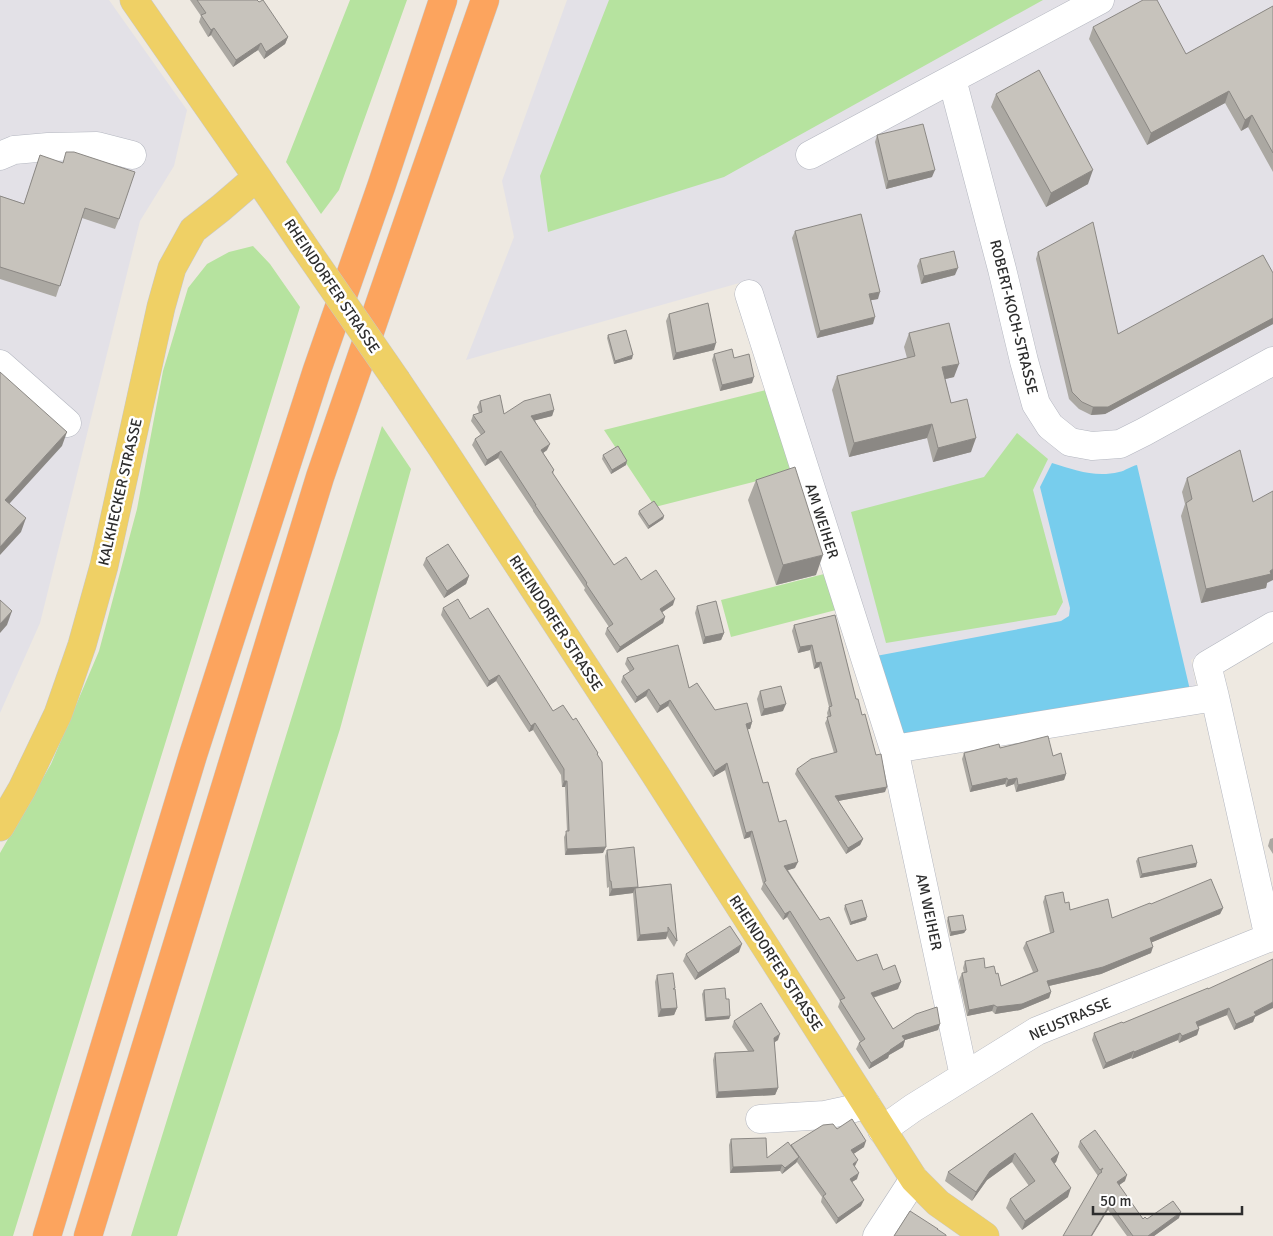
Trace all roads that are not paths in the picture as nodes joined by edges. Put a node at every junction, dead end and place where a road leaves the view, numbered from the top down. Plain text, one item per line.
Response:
1 (134, 0) edge
2 (443, 0) edge
3 (486, 0) edge
4 (498, 0) edge
5 (1100, 0) edge
6 (460, 72) junction
7 (952, 79) junction
8 (132, 155) dead end
9 (810, 155) dead end
10 (0, 156) edge
11 (258, 177) junction
12 (749, 294) dead end
13 (1273, 361) edge
14 (0, 364) edge
15 (66, 423) dead end
16 (1273, 626) edge
17 (1215, 697) junction
18 (894, 749) junction
19 (0, 827) edge
20 (1271, 937) edge
21 (964, 1076) junction
22 (866, 1104) junction
23 (760, 1119) dead end
24 (882, 1130) junction
25 (914, 1179) junction
26 (47, 1236) edge
27 (88, 1236) edge
28 (877, 1236) edge
29 (985, 1236) edge

1 - 11 main road, RHEINDORFER STRASSE
2 - 26 highway
3 - 6 highway
4 - 6 highway
5 - 7 street
6 - 27 highway
7 - 9 street
7 - 13 street, ROBERT-KOCH-STRASSE
8 - 10 street
11 - 19 main road, KALKHECKER STRASSE
11 - 22 main road, RHEINDORFER STRASSE, bridge
12 - 18 street, AM WEIHER
14 - 15 street
16 - 17 street
17 - 18 street
17 - 20 street
18 - 21 street, AM WEIHER
20 - 21 street, NEUSTRASSE
21 - 24 street, NEUSTRASSE
22 - 23 street
22 - 24 main road, RHEINDORFER STRASSE
24 - 25 main road, RHEINDORFER STRASSE
25 - 28 street
25 - 29 main road, RHEINDORFER STRASSE

